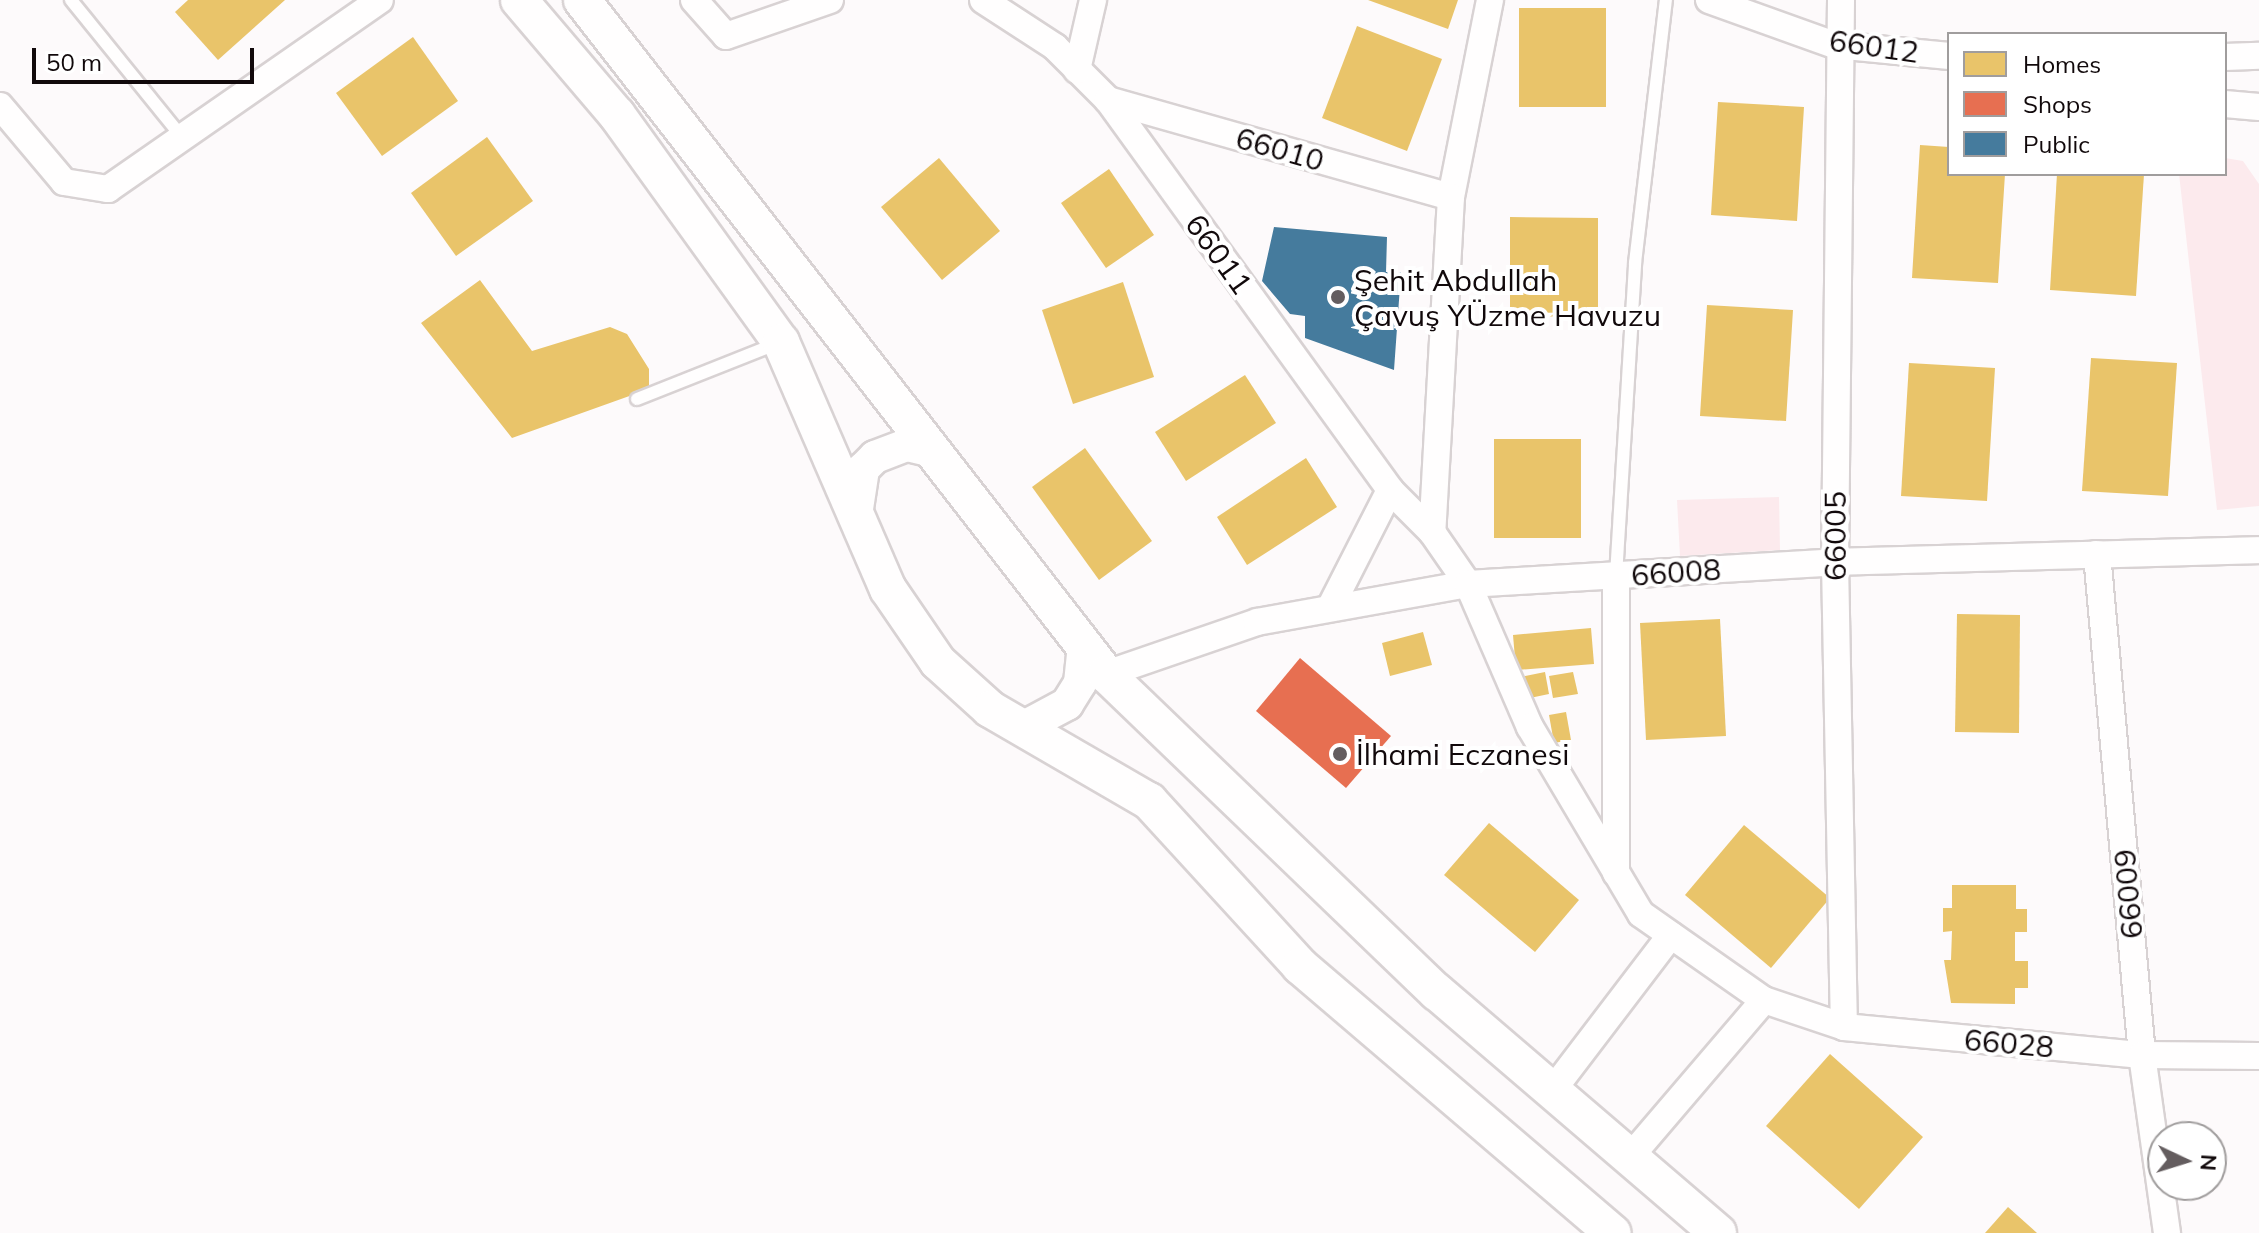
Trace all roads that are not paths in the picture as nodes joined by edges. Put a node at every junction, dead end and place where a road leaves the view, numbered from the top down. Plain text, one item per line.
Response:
1 (71, 0) edge
2 (380, 0) edge
3 (519, 0) edge
4 (582, 0) edge
5 (694, 0) edge
6 (830, 0) edge
7 (983, 0) edge
8 (1093, 0) edge
9 (1490, 0) edge
10 (1666, 0) edge
11 (1709, 0) edge
12 (1841, 0) edge
13 (1835, 45) junction
14 (1947, 56) edge
15 (2259, 56) edge
16 (2227, 57) edge
17 (1077, 70) junction
18 (1108, 100) junction
19 (2227, 104) edge
20 (0, 106) edge
21 (2259, 107) edge
22 (182, 137) junction
23 (1451, 197) junction
24 (781, 342) junction
25 (637, 399) dead end
26 (933, 451) junction
27 (1390, 490) junction
28 (856, 515) junction
29 (1432, 532) junction
30 (2259, 550) edge
31 (2097, 554) junction
32 (1835, 562) junction
33 (1616, 576) junction
34 (1468, 584) junction
35 (1332, 604) junction
36 (1084, 646) junction
37 (1106, 674) junction
38 (1024, 727) junction
39 (1616, 873) junction
40 (1671, 935) junction
41 (1764, 1000) junction
42 (1844, 1027) junction
43 (2142, 1055) junction
44 (2259, 1056) edge
45 (1552, 1091) junction
46 (1630, 1157) junction
47 (1613, 1233) edge
48 (1718, 1233) edge
49 (2167, 1233) edge

1 - 22 lane
2 - 22 street
3 - 24 main road
4 - 26 main road
5 - 6 street
7 - 17 street, 66011
8 - 17 street
9 - 23 street
10 - 33 lane
11 - 13 street, 66012
12 - 13 street, 66005
13 - 14 street, 66012
13 - 32 street, 66005
15 - 16 street
17 - 18 street, 66011
18 - 23 street, 66010
18 - 27 street, 66011
19 - 21 street
20 - 22 street
23 - 29 street
24 - 25 lane
24 - 28 main road
26 - 28 street
26 - 36 main road
27 - 29 street, 66011
27 - 35 street
28 - 38 main road
29 - 34 street, 66011
30 - 31 street, 66008
31 - 32 street, 66008
31 - 43 street, 66009
32 - 33 street, 66008
32 - 42 street, 66005
33 - 34 street, 66008
33 - 39 street
34 - 35 street, 66008
34 - 39 street, 66011
35 - 37 street, 66008
36 - 37 main road
36 - 38 street
37 - 45 main road
38 - 47 main road
39 - 40 street, 66028
40 - 41 street, 66028
40 - 45 street
41 - 42 street, 66028
41 - 46 street
42 - 43 street, 66028
43 - 44 street, 66028
43 - 49 street, 66009
45 - 46 main road
46 - 48 main road

